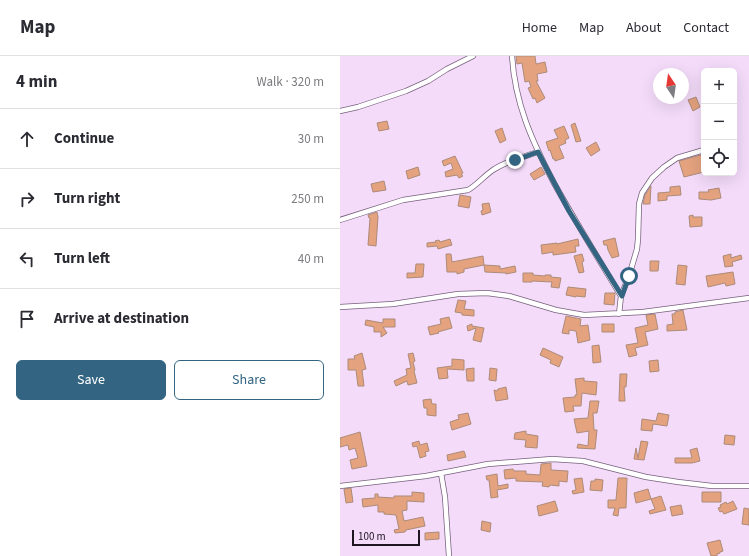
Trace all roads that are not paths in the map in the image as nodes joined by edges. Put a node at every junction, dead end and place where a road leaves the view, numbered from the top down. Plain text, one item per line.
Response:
1 (473, 56) edge
2 (512, 56) edge
3 (340, 111) edge
4 (701, 151) edge
5 (538, 152) junction
6 (340, 220) edge
7 (622, 296) junction
8 (749, 298) edge
9 (340, 307) edge
10 (619, 314) junction
11 (441, 473) junction
12 (340, 486) edge
13 (749, 486) edge
14 (449, 556) edge

1 - 3 street
2 - 5 street
4 - 7 street
5 - 6 street
5 - 7 street
7 - 10 street
8 - 10 street
9 - 10 street
11 - 12 street
11 - 13 street
11 - 14 street

